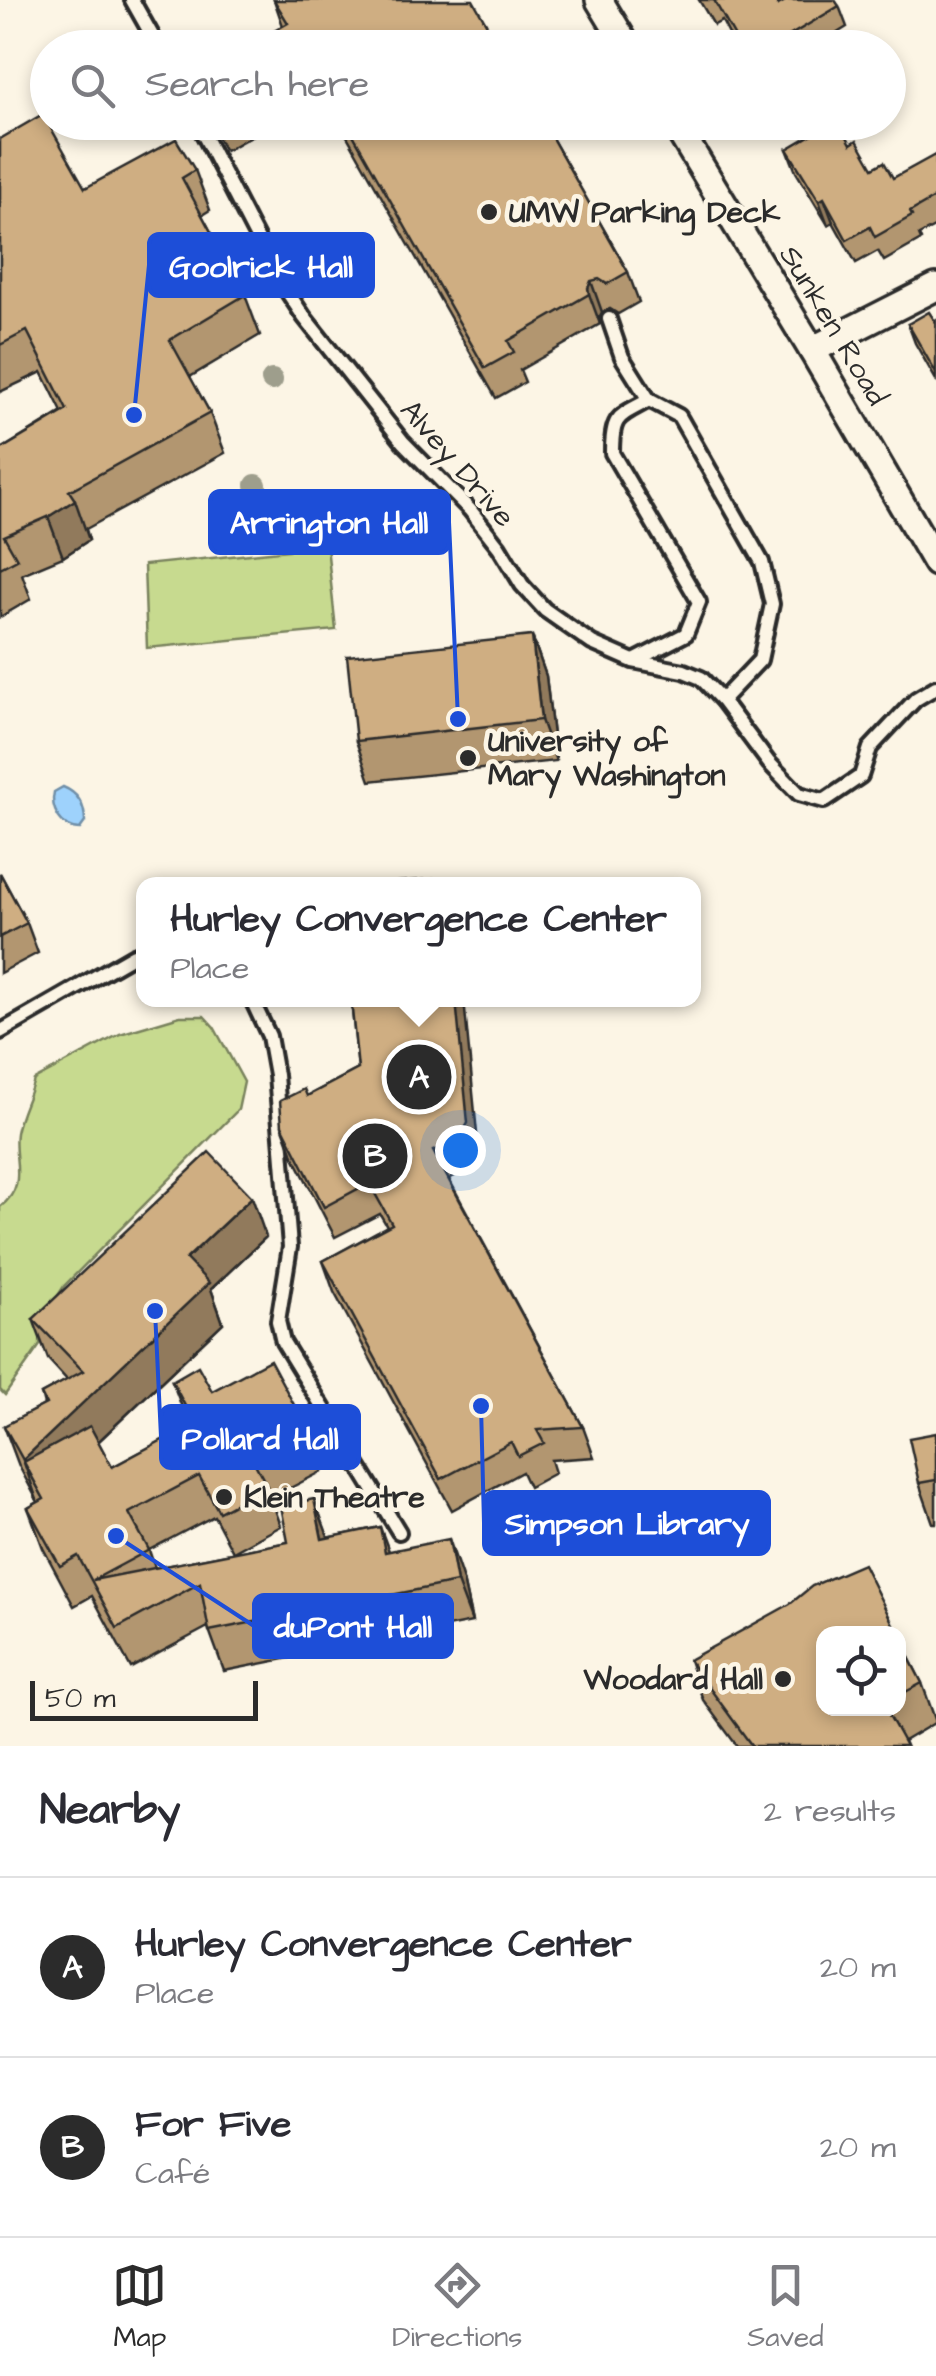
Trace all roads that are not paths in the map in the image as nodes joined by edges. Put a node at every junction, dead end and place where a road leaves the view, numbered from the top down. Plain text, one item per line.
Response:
1 (132, 0) edge
2 (600, 0) edge
3 (149, 30) edge
4 (618, 30) edge
5 (205, 140) edge
6 (685, 140) edge
7 (936, 287) edge
8 (608, 320) dead end
9 (812, 350) junction
10 (649, 400) junction
11 (936, 563) edge
12 (633, 661) junction
13 (936, 686) edge
14 (722, 700) junction
15 (136, 953) edge
16 (255, 1007) edge
17 (0, 1032) edge
18 (399, 1532) dead end

1 - 3 lane
2 - 4 street
5 - 12 lane, Alvey Drive
6 - 9 street, Sunken Road
7 - 9 street
8 - 10 lane
9 - 11 street, Sunken Road
10 - 12 lane
10 - 14 lane
12 - 14 lane, Alvey Drive
13 - 14 lane, Alvey Drive
15 - 17 lane
16 - 18 lane

